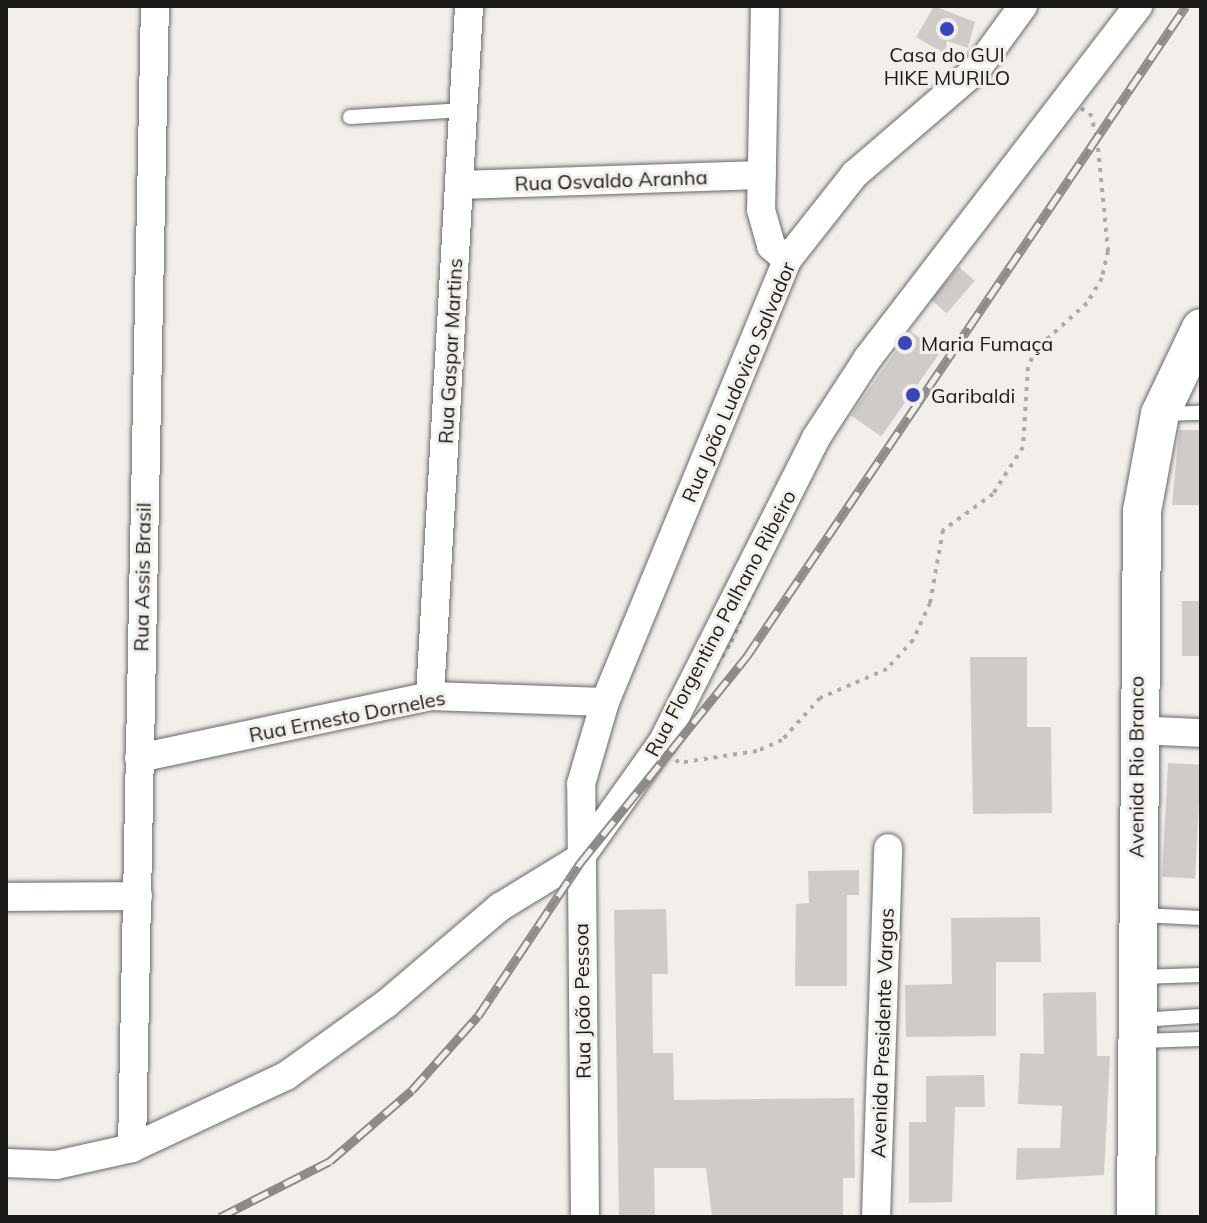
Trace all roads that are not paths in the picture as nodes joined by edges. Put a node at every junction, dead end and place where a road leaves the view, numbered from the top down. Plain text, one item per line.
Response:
1 (155, 6) edge
2 (469, 6) edge
3 (765, 6) edge
4 (1023, 6) edge
5 (1138, 6) edge
6 (465, 110) junction
7 (350, 117) dead end
8 (762, 175) junction
9 (459, 185) junction
10 (787, 260) junction
11 (1201, 328) edge
12 (1201, 413) edge
13 (1160, 414) junction
14 (430, 696) junction
15 (605, 702) junction
16 (1135, 730) junction
17 (1201, 733) edge
18 (139, 758) junction
19 (581, 784) joint
20 (888, 848) dead end
21 (580, 858) junction
22 (138, 896) junction
23 (6, 897) edge
24 (1136, 915) junction
25 (1201, 918) edge
26 (1201, 975) edge
27 (1135, 977) junction
28 (1201, 1016) edge
29 (1136, 1030) junction
30 (1201, 1039) edge
31 (132, 1148) junction
32 (6, 1163) edge
33 (585, 1217) edge
34 (876, 1217) edge
35 (1136, 1217) edge

1 - 18 street, Rua Assis Brasil
2 - 6 street, Rua Gaspar Martins
3 - 8 street
4 - 10 street, Rua João Ludovico Salvador
5 - 21 street, Rua Florgentino Palhano Ribeiro
6 - 7 lane
6 - 9 street, Rua Gaspar Martins
8 - 9 street, Rua Osvaldo Aranha
8 - 10 street
9 - 14 street, Rua Gaspar Martins
10 - 15 street, Rua João Ludovico Salvador
11 - 13 street, Avenida Rio Branco
12 - 13 lane
13 - 16 street, Avenida Rio Branco
14 - 15 street, Rua Ernesto Dorneles
14 - 18 street, Rua Ernesto Dorneles
15 - 19 street, Rua João Ludovico Salvador
16 - 17 street
16 - 24 street, Avenida Rio Branco
18 - 22 street, Rua Assis Brasil
19 - 21 street, Rua João Pessoa
20 - 34 street, Avenida Presidente Vargas
21 - 31 street, Rua Florgentino Palhano Ribeiro
21 - 33 street, Rua João Pessoa
22 - 23 street
22 - 31 street, Rua Assis Brasil
24 - 25 lane
24 - 27 street, Avenida Rio Branco
26 - 27 lane
27 - 29 street, Avenida Rio Branco
28 - 29 lane
29 - 30 lane
29 - 35 street, Avenida Rio Branco
31 - 32 street, Rua Florgentino Palhano Ribeiro

